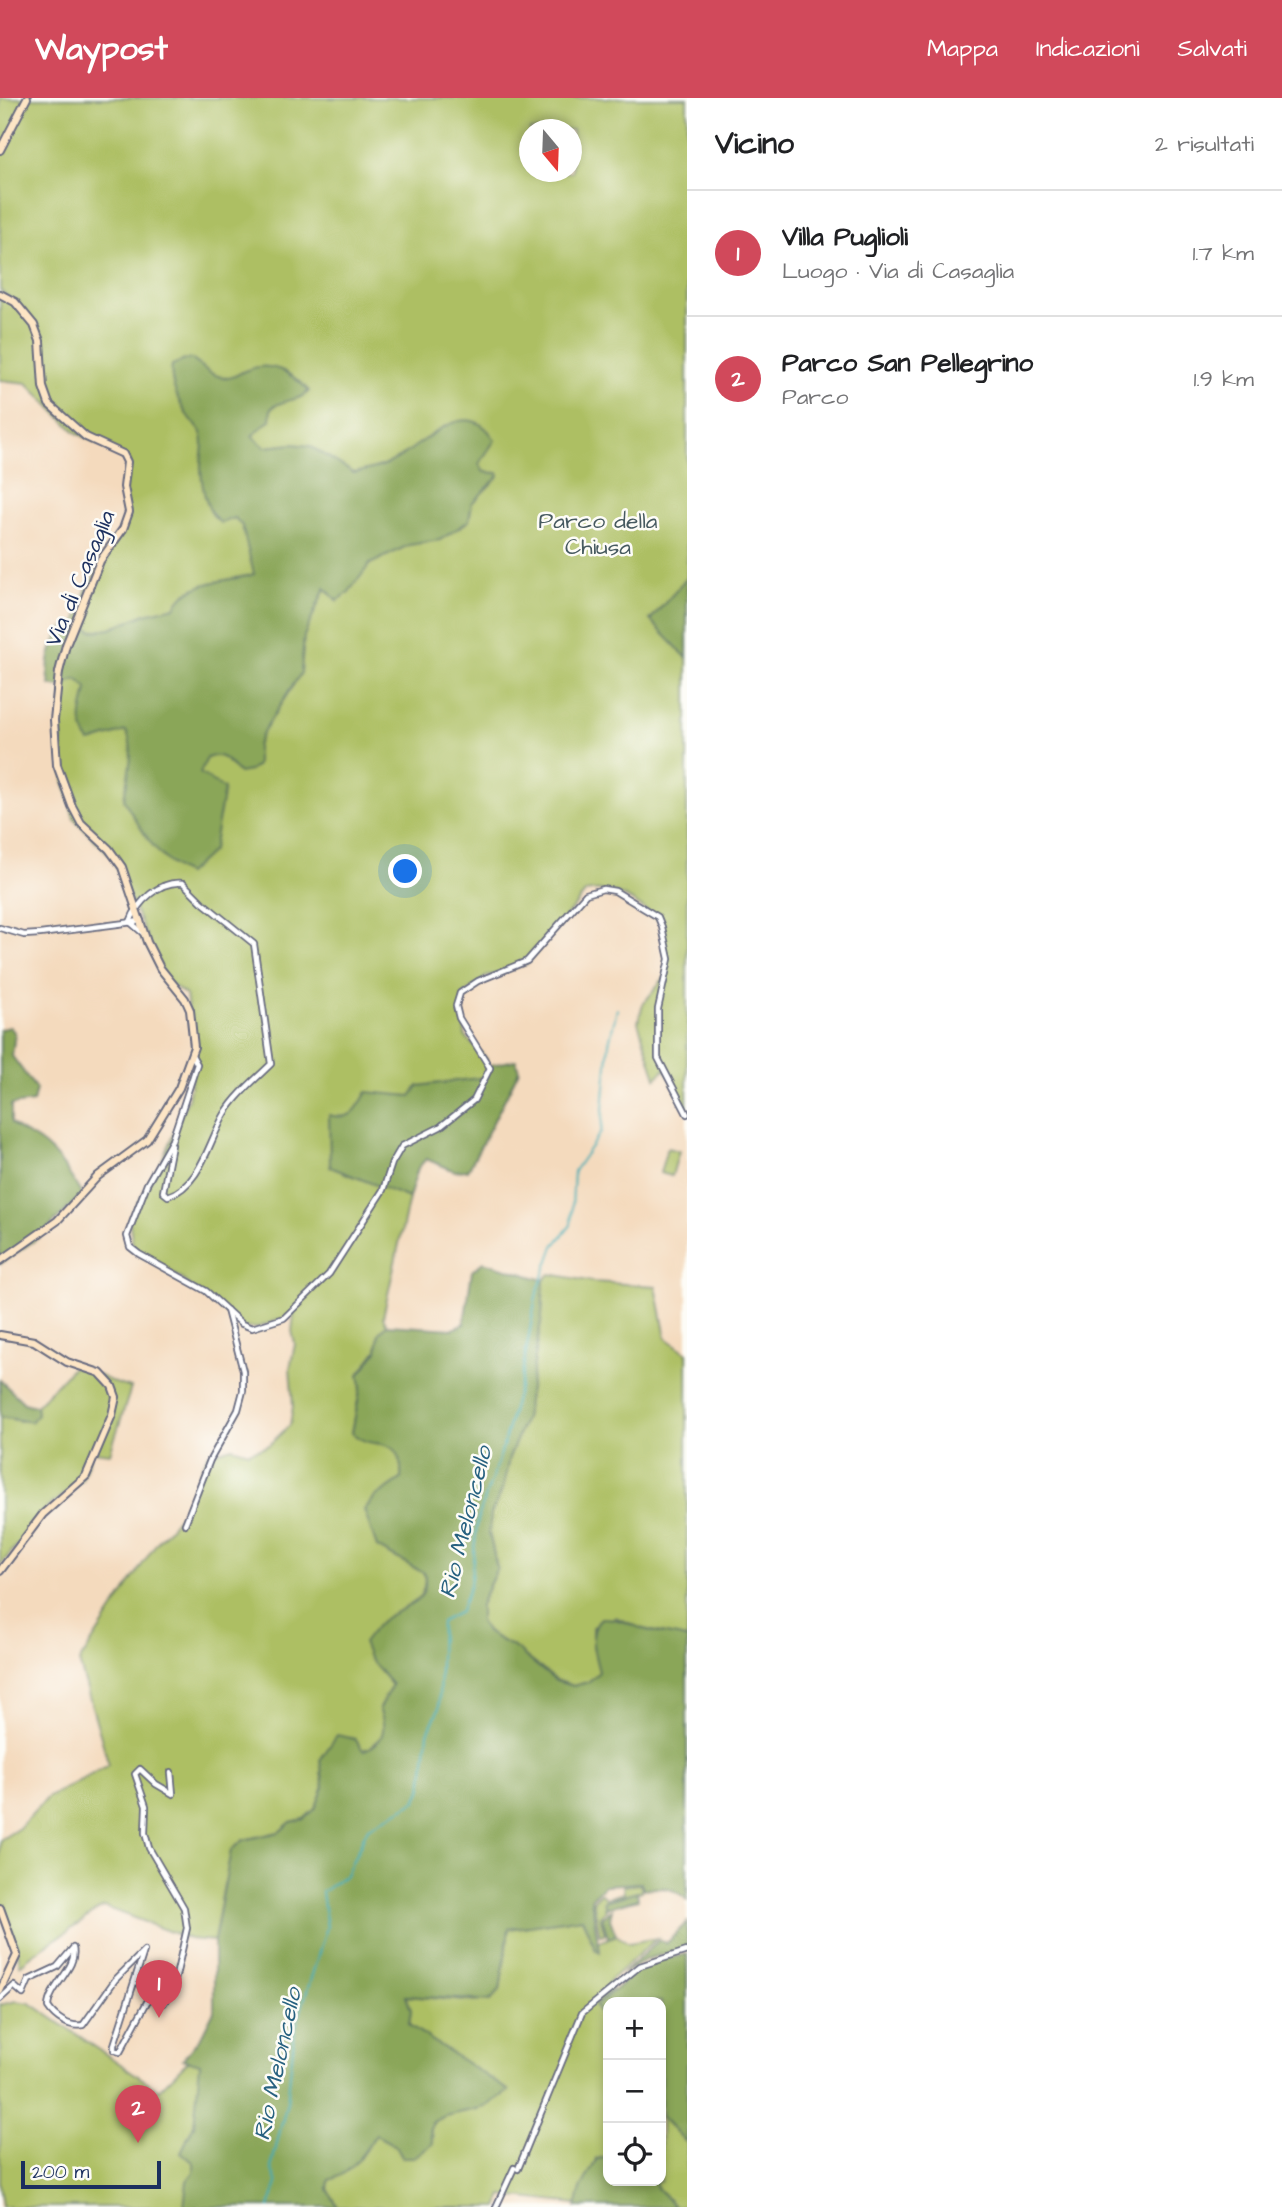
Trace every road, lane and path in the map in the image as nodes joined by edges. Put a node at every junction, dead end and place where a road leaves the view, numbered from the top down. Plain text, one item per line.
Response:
1 (27, 98) edge
2 (0, 150) edge
3 (0, 294) edge
4 (137, 911) junction
5 (142, 921) junction
6 (130, 922) junction
7 (0, 928) edge
8 (145, 935) junction
9 (192, 1055) junction
10 (687, 1114) edge
11 (172, 1140) junction
12 (0, 1261) edge
13 (227, 1309) junction
14 (0, 1335) edge
15 (185, 1524) dead end
16 (0, 1571) edge
17 (171, 1772) dead end
18 (0, 1908) edge
19 (687, 1951) edge
20 (0, 1991) edge
21 (0, 1999) edge
22 (496, 2207) edge

1 - 2 street
3 - 4 street, Via di Casaglia
4 - 5 street, Via di Casaglia
4 - 6 street
4 - 11 street
5 - 6 street
5 - 8 street, Via di Casaglia
6 - 7 street
6 - 8 street
8 - 9 street, Via di Casaglia
9 - 11 street
9 - 12 street, Via di Casaglia
10 - 13 street
11 - 13 street
13 - 15 street
14 - 16 street
17 - 21 street
18 - 20 street
19 - 22 street

